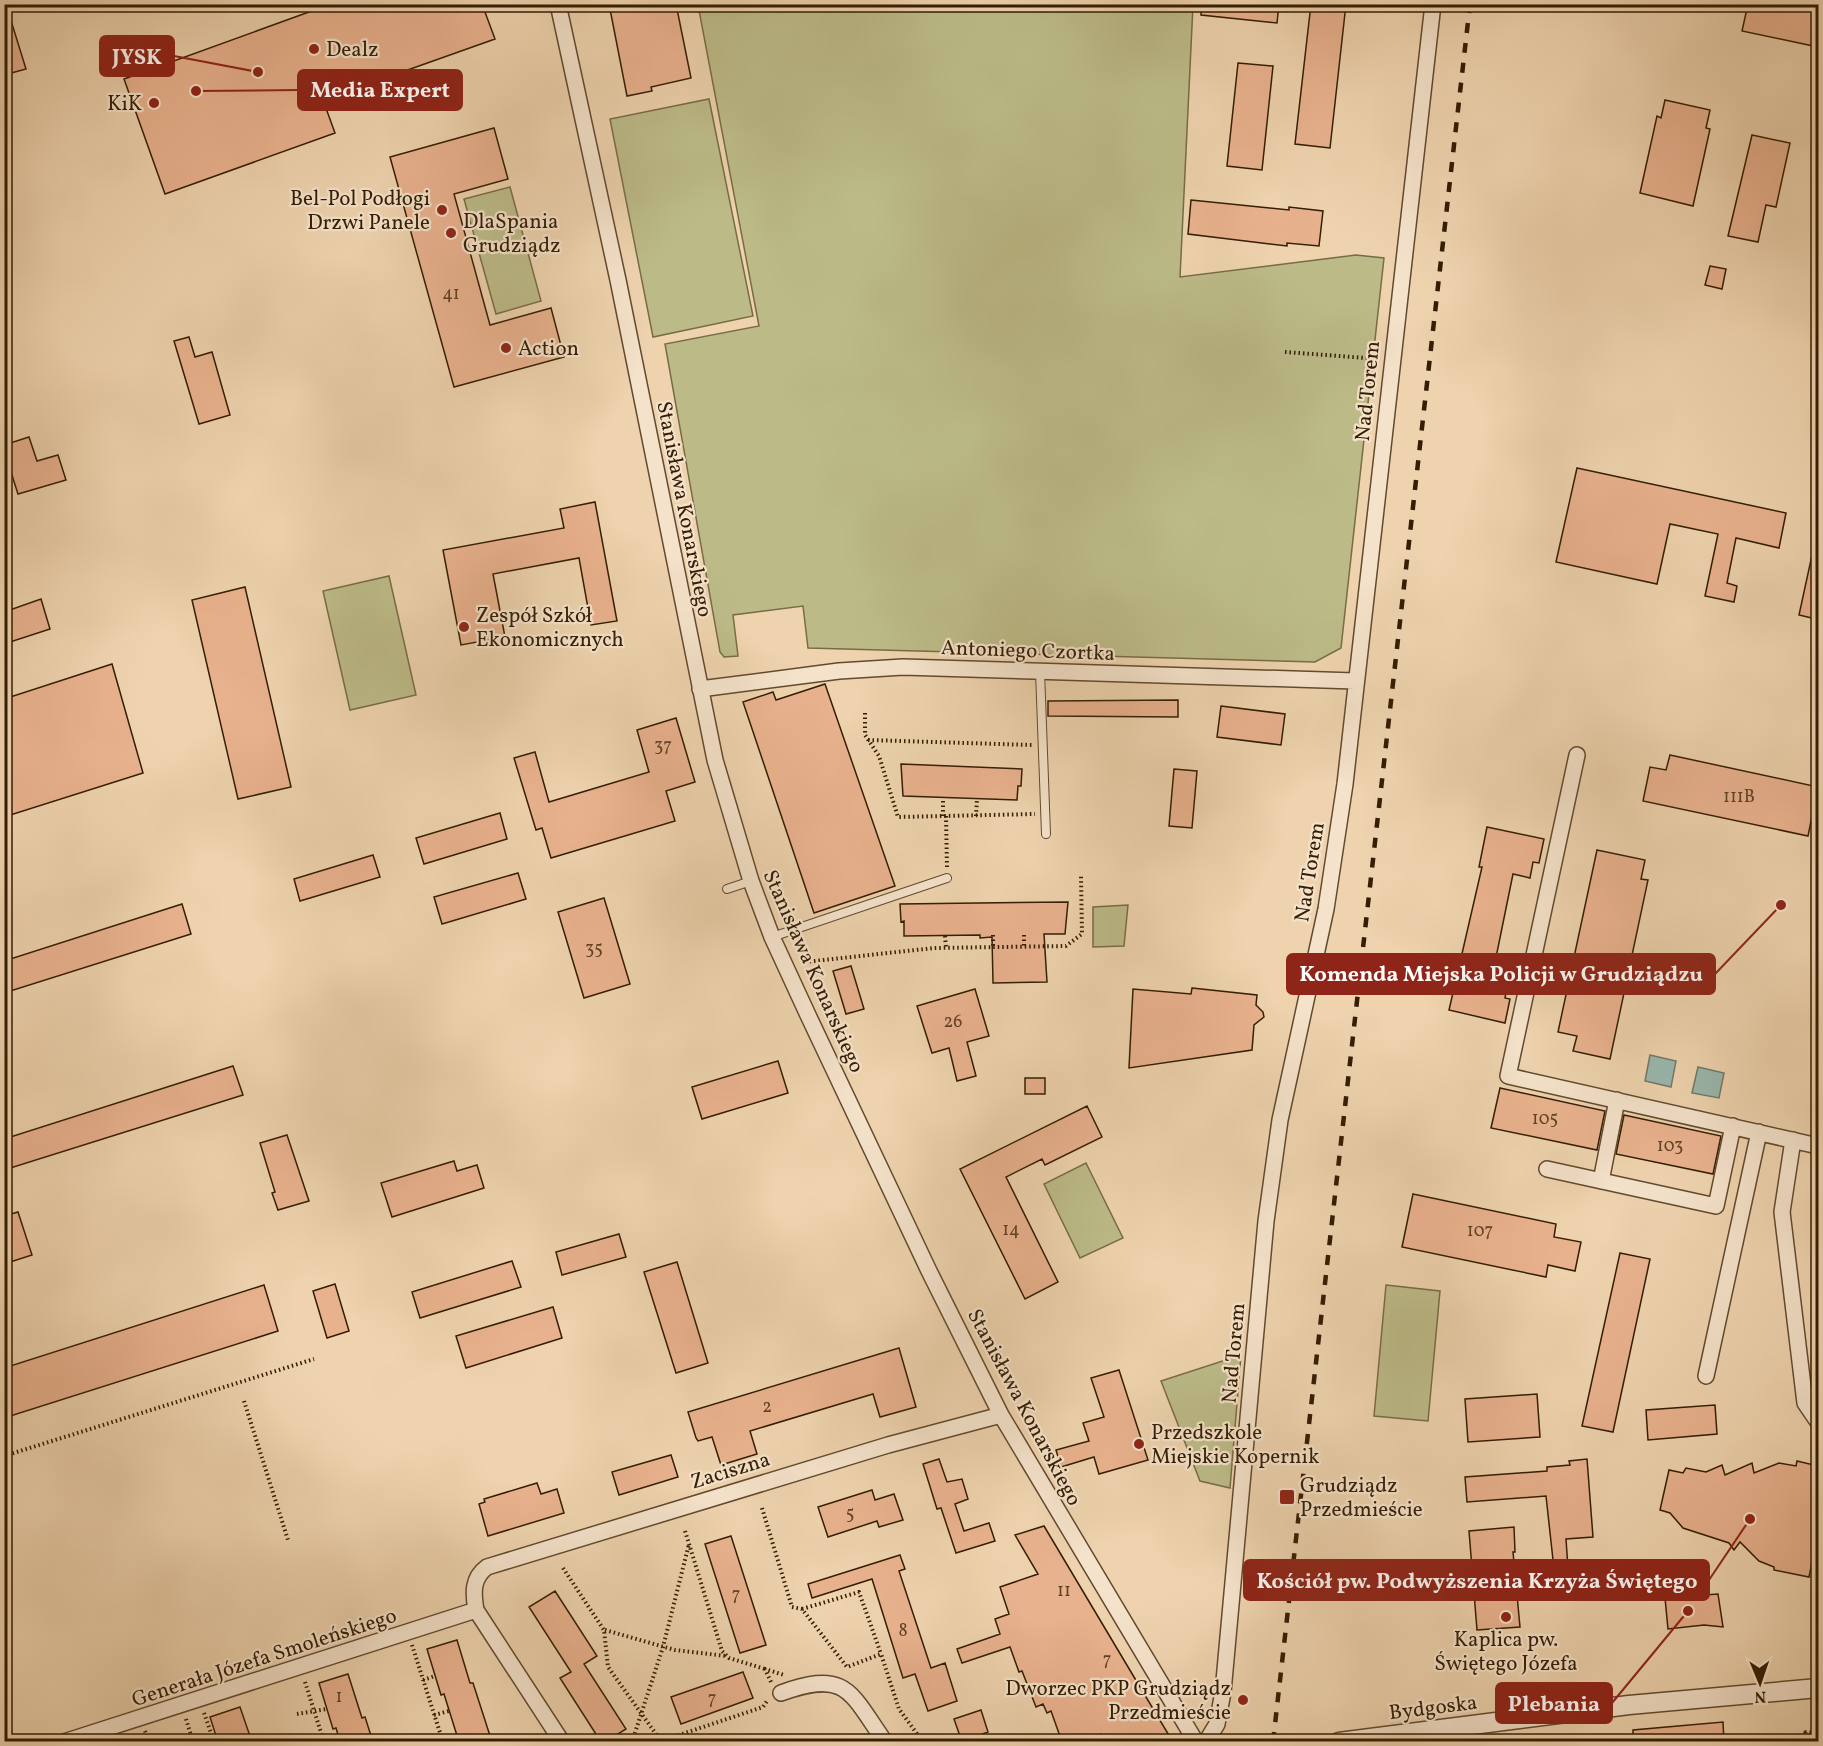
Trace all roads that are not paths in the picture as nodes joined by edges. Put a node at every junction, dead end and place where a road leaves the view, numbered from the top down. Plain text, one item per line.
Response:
1 (558, 4) edge
2 (1433, 4) edge
3 (1040, 671) junction
4 (1355, 681) junction
5 (700, 689) junction
6 (1577, 755) dead end
7 (1046, 834) dead end
8 (947, 878) road end
9 (750, 881) junction
10 (727, 889) dead end
11 (772, 937) junction
12 (1617, 1100) junction
13 (1733, 1126) junction
14 (1759, 1132) junction
15 (1793, 1140) junction
16 (1818, 1146) edge
17 (1547, 1169) dead end
18 (1601, 1181) junction
19 (1706, 1376) dead end
20 (1001, 1415) junction
21 (1818, 1422) edge
22 (476, 1610) junction
23 (1818, 1688) edge
24 (774, 1694) road end
25 (64, 1742) edge
26 (562, 1742) edge
27 (885, 1742) edge
28 (1196, 1742) edge
29 (1206, 1742) edge
30 (1339, 1742) edge

1 - 5 street, Stanisława Konarskiego
2 - 4 street, Nad Torem
3 - 4 street, Antoniego Czortka
3 - 5 street, Antoniego Czortka
3 - 7 lane
4 - 29 street, Nad Torem
5 - 9 street, Stanisława Konarskiego
6 - 12 street
8 - 11 lane
9 - 10 lane
9 - 11 street, Stanisława Konarskiego
11 - 20 street, Stanisława Konarskiego
12 - 13 street
12 - 18 street
13 - 14 street
13 - 18 street
14 - 15 street
14 - 19 street
15 - 16 street
15 - 21 street
17 - 18 street
20 - 22 street, Zaciszna
20 - 28 street, Stanisława Konarskiego
22 - 25 street, Generała Józefa Smoleńskiego
22 - 26 street
23 - 30 street, Bydgoska
24 - 27 street

